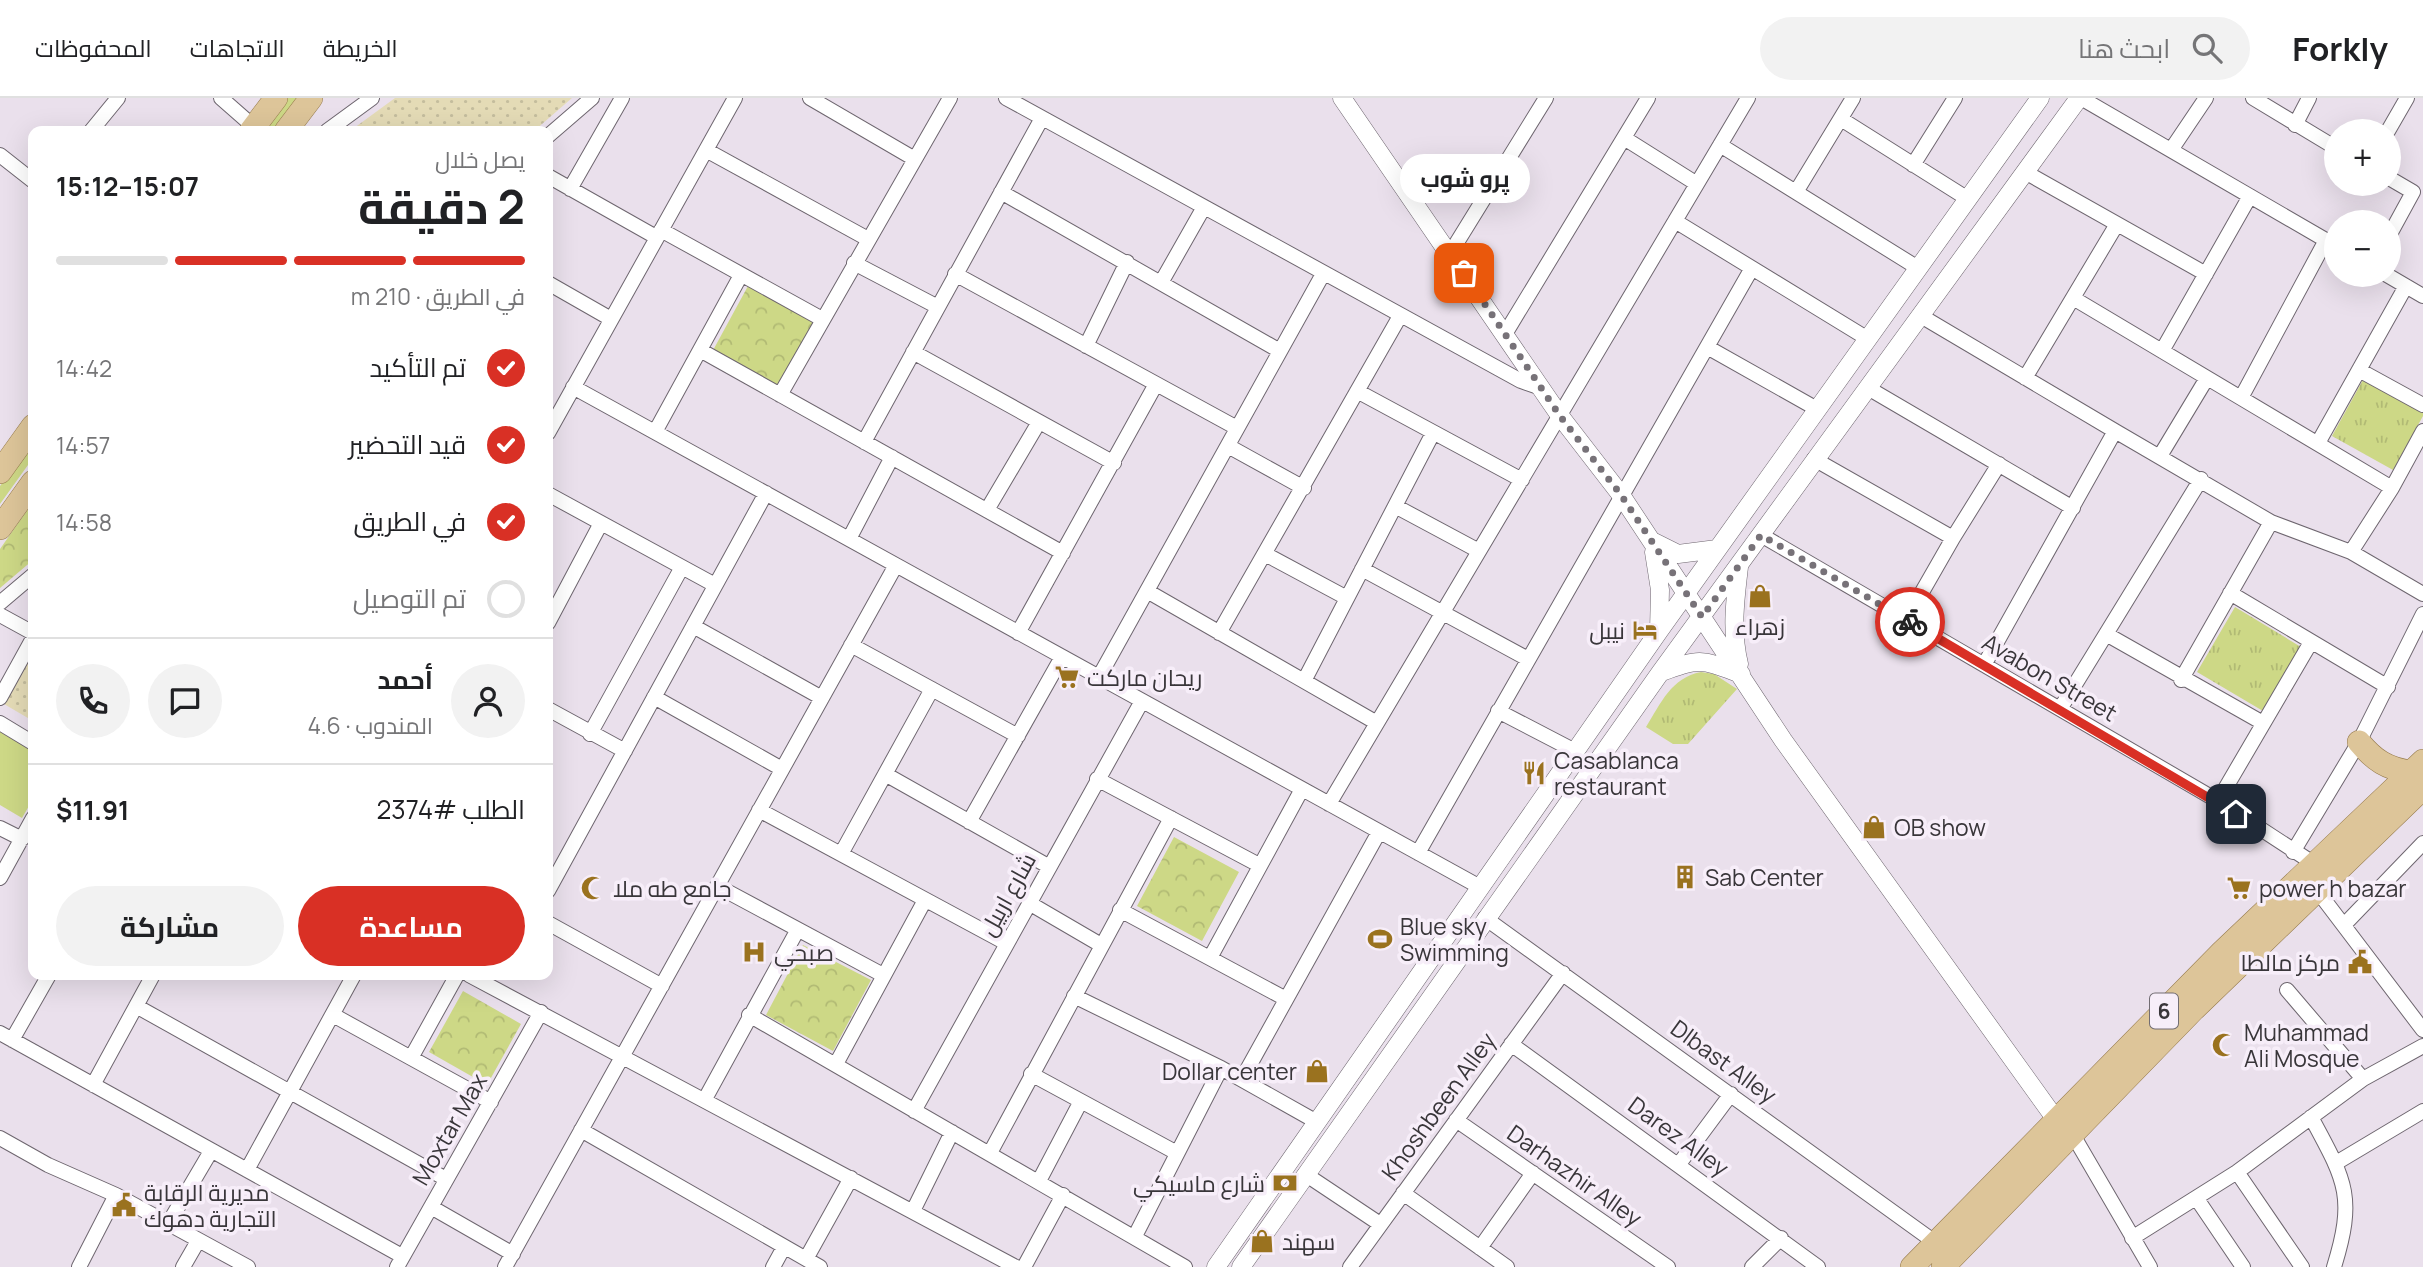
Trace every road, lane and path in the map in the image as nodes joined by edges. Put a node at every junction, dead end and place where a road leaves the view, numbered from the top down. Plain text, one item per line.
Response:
1 (118, 98) edge
2 (221, 98) edge
3 (276, 98) edge
4 (311, 98) edge
5 (372, 98) edge
6 (592, 98) edge
7 (622, 98) edge
8 (735, 98) edge
9 (810, 98) edge
10 (950, 98) edge
11 (1006, 98) edge
12 (1342, 98) edge
13 (1546, 98) edge
14 (1648, 98) edge
15 (1748, 98) edge
16 (1853, 98) edge
17 (1955, 98) edge
18 (2040, 98) edge
19 (2080, 98) edge
20 (2206, 98) edge
21 (2253, 98) edge
22 (2309, 98) edge
23 (2407, 98) edge
24 (1042, 118) junction
25 (1840, 119) junction
26 (2395, 119) edge
27 (2295, 125) junction
28 (95, 126) edge
29 (249, 126) edge
30 (254, 126) edge
31 (290, 126) edge
32 (334, 126) edge
33 (553, 132) edge
34 (1624, 138) junction
35 (2324, 141) edge
36 (1720, 145) junction
37 (706, 150) junction
38 (2171, 150) junction
39 (0, 155) edge
40 (914, 158) junction
41 (1913, 165) junction
42 (2025, 172) junction
43 (28, 177) edge
44 (553, 179) edge
45 (1697, 184) junction
46 (2401, 185) edge
47 (570, 189) junction
48 (1002, 192) junction
49 (1796, 192) junction
50 (2418, 195) edge
51 (2250, 196) junction
52 (1968, 199) junction
53 (1204, 207) junction
54 (2401, 219) edge
55 (1675, 221) junction
56 (2117, 224) junction
57 (659, 233) junction
58 (868, 239) junction
59 (2324, 239) edge
60 (1451, 252) junction
61 (2324, 255) edge
62 (1127, 262) junction
63 (854, 263) junction
64 (1752, 268) junction
65 (1918, 268) junction
66 (955, 274) junction
67 (1323, 274) junction
68 (2206, 274) junction
69 (741, 275) junction
70 (1162, 281) junction
71 (2401, 283) edge
72 (553, 286) edge
73 (2406, 286) junction
74 (2423, 296) edge
75 (2073, 298) junction
76 (938, 307) junction
77 (1921, 316) junction
78 (1400, 317) junction
79 (611, 319) junction
80 (822, 319) junction
81 (1505, 334) junction
82 (1868, 339) junction
83 (1086, 346) junction
84 (1707, 347) junction
85 (700, 350) junction
86 (1280, 351) junction
87 (2162, 351) junction
88 (913, 352) junction
89 (2359, 370) junction
90 (2025, 378) junction
91 (2207, 378) junction
92 (1156, 384) junction
93 (573, 387) junction
94 (1541, 388) junction
95 (1868, 388) junction
96 (1357, 391) junction
97 (780, 395) junction
98 (2241, 398) junction
99 (2423, 405) edge
100 (1817, 409) junction
101 (1560, 416) junction
102 (1039, 422) junction
103 (553, 424) edge
104 (1237, 428) junction
105 (2115, 431) junction
106 (2423, 431) edge
107 (655, 432) junction
108 (28, 433) edge
109 (1433, 433) junction
110 (864, 442) junction
111 (2318, 443) junction
112 (1228, 446) junction
113 (2160, 456) junction
114 (892, 457) junction
115 (1814, 459) junction
116 (1114, 463) junction
117 (1999, 464) junction
118 (0, 472) edge
119 (2201, 479) junction
120 (1522, 480) junction
121 (1304, 488) junction
122 (2392, 488) junction
123 (28, 489) edge
124 (766, 493) junction
125 (1621, 495) junction
126 (553, 497) edge
127 (1395, 506) junction
128 (2073, 508) junction
129 (987, 510) junction
130 (2271, 522) junction
131 (601, 523) junction
132 (0, 528) edge
133 (1761, 535) junction
134 (1953, 538) junction
135 (849, 539) junction
136 (1652, 541) junction
137 (1717, 549) junction
138 (1479, 551) junction
139 (2351, 552) junction
140 (1063, 553) junction
141 (1265, 554) junction
142 (1740, 563) junction
143 (896, 565) junction
144 (682, 567) junction
145 (1362, 569) junction
146 (28, 579) edge
147 (715, 585) junction
148 (1147, 591) junction
149 (2230, 593) junction
150 (2423, 594) edge
151 (1686, 595) junction
152 (1347, 598) junction
153 (0, 603) edge
154 (1442, 613) junction
155 (553, 614) edge
156 (2423, 614) edge
157 (0, 615) edge
158 (1702, 617) junction
159 (1906, 620) junction
160 (693, 626) junction
161 (1659, 631) junction
162 (28, 633) edge
163 (1018, 633) junction
164 (1219, 633) junction
165 (2106, 634) junction
166 (2311, 642) junction
167 (28, 645) edge
168 (851, 645) junction
169 (1062, 657) junction
170 (1528, 659) junction
171 (1984, 665) junction
172 (1660, 673) junction
173 (1741, 674) junction
174 (1099, 677) junction
175 (2181, 680) junction
176 (1304, 681) junction
177 (2388, 687) junction
178 (932, 689) junction
179 (654, 697) junction
180 (0, 698) edge
181 (822, 698) junction
182 (1142, 701) junction
183 (2060, 709) junction
184 (1498, 711) junction
185 (553, 712) edge
186 (0, 723) edge
187 (1377, 723) junction
188 (2263, 723) junction
189 (590, 734) junction
190 (1017, 736) junction
191 (28, 740) edge
192 (2359, 741) junction
193 (625, 751) junction
194 (1575, 751) junction
195 (782, 769) junction
196 (2419, 773) edge
197 (885, 774) junction
198 (1097, 779) junction
199 (1301, 789) junction
200 (2218, 801) junction
201 (1329, 804) junction
202 (759, 810) junction
203 (1171, 818) junction
204 (970, 822) junction
205 (0, 828) edge
206 (28, 828) edge
207 (1379, 832) junction
208 (22, 839) junction
209 (2420, 851) edge
210 (2292, 852) junction
211 (841, 853) junction
212 (1418, 853) junction
213 (2313, 863) junction
214 (1259, 865) junction
215 (1048, 866) junction
216 (0, 878) edge
217 (553, 882) edge
218 (717, 886) junction
219 (1480, 887) junction
220 (2316, 889) junction
221 (925, 900) junction
222 (1029, 903) junction
223 (1120, 910) junction
224 (1485, 918) junction
225 (2344, 925) junction
226 (553, 926) edge
227 (797, 931) junction
228 (1006, 943) junction
229 (1101, 945) junction
230 (1210, 957) junction
231 (1563, 973) junction
232 (884, 975) junction
233 (45, 980) edge
234 (150, 980) edge
235 (351, 980) edge
236 (454, 980) edge
237 (479, 980) edge
238 (662, 986) junction
239 (2287, 990) dead end
240 (1074, 996) junction
241 (1286, 999) junction
242 (136, 1006) junction
243 (541, 1012) junction
244 (332, 1015) junction
245 (749, 1015) junction
246 (2423, 1030) edge
247 (6, 1036) edge
248 (1511, 1044) junction
249 (2423, 1046) edge
250 (623, 1055) junction
251 (411, 1058) junction
252 (836, 1064) junction
253 (1221, 1068) junction
254 (1031, 1074) junction
255 (1242, 1079) junction
256 (2363, 1079) junction
257 (93, 1085) junction
258 (290, 1092) junction
259 (1731, 1094) junction
260 (705, 1099) junction
261 (1081, 1101) junction
262 (491, 1102) junction
263 (914, 1111) junction
264 (2423, 1111) edge
265 (2311, 1117) junction
266 (1456, 1119) junction
267 (1317, 1122) junction
268 (2065, 1128) junction
269 (581, 1130) junction
270 (952, 1132) junction
271 (0, 1138) edge
272 (211, 1150) junction
273 (990, 1153) junction
274 (1177, 1153) junction
275 (2336, 1163) junction
276 (1679, 1164) junction
277 (247, 1170) junction
278 (2237, 1172) junction
279 (1533, 1173) junction
280 (1305, 1174) junction
281 (851, 1178) junction
282 (446, 1179) junction
283 (1039, 1181) junction
284 (1403, 1194) junction
285 (116, 1195) junction
286 (1063, 1195) junction
287 (2197, 1199) junction
288 (431, 1207) junction
289 (913, 1212) junction
290 (168, 1224) junction
291 (1380, 1224) junction
292 (1135, 1236) junction
293 (2132, 1237) junction
294 (1781, 1238) junction
295 (198, 1241) junction
296 (1936, 1243) junction
297 (784, 1247) junction
298 (1480, 1248) junction
299 (806, 1259) junction
300 (509, 1261) edge
301 (400, 1262) edge
302 (1355, 1265) edge
303 (79, 1267) edge
304 (183, 1267) edge
305 (248, 1267) edge
306 (773, 1267) edge
307 (820, 1267) edge
308 (1016, 1267) edge
309 (1024, 1267) edge
310 (1185, 1267) edge
311 (1216, 1267) edge
312 (1241, 1267) edge
313 (1507, 1267) edge
314 (1668, 1267) edge
315 (1752, 1267) edge
316 (1818, 1267) edge
317 (1912, 1267) edge
318 (1943, 1267) edge
319 (2150, 1267) edge
320 (2242, 1267) edge
321 (2302, 1267) edge
322 (2334, 1267) edge

1 - 28 street
2 - 29 street
3 - 30 main road
4 - 31 main road
5 - 32 street
6 - 33 street
7 - 47 street
8 - 37 street
9 - 40 street
10 - 40 street
11 - 24 street
12 - 60 street
13 - 60 street
14 - 34 street
15 - 36 street
16 - 25 street
17 - 41 street
18 - 52 street
19 - 38 street
19 - 42 street
20 - 38 street
21 - 27 street
22 - 27 street
23 - 26 street
24 - 48 street
24 - 53 street
25 - 41 street
25 - 49 street
27 - 35 street
34 - 45 street
34 - 81 street
36 - 45 street
36 - 49 street
37 - 57 street
37 - 58 street
38 - 51 street
39 - 43 street
40 - 58 street
41 - 52 street
42 - 56 street
42 - 77 street
44 - 47 street
45 - 55 street
46 - 50 street
47 - 57 street
48 - 62 street
48 - 66 street
49 - 65 street
50 - 54 street
51 - 59 street
51 - 68 street
52 - 65 street
53 - 67 street
53 - 70 street
55 - 64 street
55 - 101 street
56 - 68 street
56 - 75 street
57 - 69 street
57 - 79 street
58 - 63 street
60 - 81 street
61 - 98 street
62 - 70 street
62 - 83 street
63 - 76 street
63 - 80 street
64 - 82 street
64 - 84 street
65 - 82 street
66 - 76 street
66 - 83 street
67 - 78 street
67 - 86 street
68 - 87 street
69 - 80 street
69 - 85 street
70 - 86 street
71 - 73 street
72 - 79 street
73 - 74 street
73 - 89 street
75 - 87 street
75 - 90 street
76 - 88 street
77 - 90 street
77 - 95 street
78 - 94 street
78 - 96 street
79 - 93 street
80 - 97 street
81 - 94 street
82 - 100 street
83 - 92 street
84 - 100 street
84 - 125 street
85 - 97 street
85 - 107 street
86 - 104 street
87 - 91 street
88 - 102 street
88 - 110 street
89 - 99 street
89 - 111 street
90 - 105 street
91 - 98 street
91 - 113 street
92 - 104 street
92 - 116 street
93 - 103 street
93 - 107 street
94 - 101 street
95 - 115 street
95 - 117 street
96 - 109 street
96 - 121 street
97 - 110 street
98 - 111 street
100 - 137 street
101 - 120 street
101 - 125 street
102 - 116 street
102 - 129 street
104 - 112 street
105 - 113 street
105 - 128 street
106 - 122 street
107 - 124 street
108 - 118 main road
109 - 120 street
109 - 127 street
110 - 114 street
111 - 122 street
112 - 121 street
112 - 148 street
113 - 119 street
114 - 129 street
114 - 135 street
115 - 133 street
115 - 134 street
116 - 140 street
117 - 128 street
117 - 134 street
119 - 130 street
119 - 165 street
120 - 138 street
121 - 141 street
122 - 139 street
123 - 132 main road
124 - 135 street
124 - 147 street
125 - 136 street
125 - 170 street
126 - 131 street
127 - 138 street
127 - 145 street
128 - 171 street
129 - 140 street
130 - 139 street
130 - 149 street
131 - 144 street
131 - 155 street
133 - 142 street
133 - 159 street, Avabon Street
134 - 159 street
135 - 143 street
136 - 137 street
136 - 151 street
136 - 161 street
137 - 151 street
138 - 154 street
139 - 150 street
140 - 163 street
141 - 152 street
141 - 164 street
142 - 158 street
142 - 173 street
143 - 163 street
143 - 168 street
144 - 147 street
144 - 189 street
145 - 152 street
145 - 154 street
146 - 153 street
147 - 160 street
148 - 164 street
148 - 174 street
149 - 166 street
149 - 175 street
151 - 158 street
151 - 161 street
152 - 176 street
154 - 170 street
154 - 187 street
156 - 177 street
157 - 162 street
158 - 172 street
158 - 173 street
159 - 171 street, Avabon Street
160 - 179 street
160 - 181 street
161 - 194 street
163 - 169 street
164 - 176 street
165 - 175 street
165 - 183 street
166 - 177 street
166 - 188 street
167 - 180 street
168 - 178 street
168 - 181 street
169 - 174 street
169 - 190 street
170 - 184 street
171 - 183 street, Avabon Street
172 - 173 street
172 - 224 street
173 - 268 street
174 - 182 street
175 - 188 street
176 - 187 street
177 - 192 street
178 - 190 street
178 - 197 street
179 - 193 street
179 - 195 street
181 - 195 street
182 - 198 street, شارع اربيل
182 - 199 street
183 - 200 street, Avabon Street
184 - 194 street
184 - 212 street
185 - 189 street
186 - 191 street
187 - 201 street
188 - 200 street
189 - 193 street
190 - 204 street
192 - 196 main road
192 - 210 street
193 - 217 street
194 - 219 street
195 - 202 street
196 - 213 main road, 6
196 - 220 main road, 6
197 - 204 street
197 - 211 street
198 - 203 street
198 - 215 street, شارع اربيل
199 - 201 street
199 - 214 street
200 - 210 street, Avabon Street
201 - 207 street
202 - 211 street
202 - 218 street
203 - 214 street
203 - 223 street
204 - 215 street
205 - 208 street
206 - 208 street
207 - 212 street
207 - 241 street
208 - 216 street
209 - 225 street
210 - 213 street, Avabon Street
211 - 221 street
212 - 219 street
213 - 268 main road, 6
214 - 230 street
215 - 222 street, شارع اربيل
218 - 227 street
218 - 238 street
219 - 267 street
220 - 225 street
220 - 268 main road, 6
221 - 228 street
221 - 232 street
222 - 228 street, شارع اربيل
222 - 229 street
223 - 229 street
223 - 230 street
224 - 231 street, Dlbast Alley
224 - 280 street
225 - 246 street
226 - 238 street
227 - 232 street
227 - 245 street
228 - 263 street, شارع اربيل
229 - 240 street
230 - 241 street
231 - 248 street, Khoshbeen Alley
231 - 259 street, Dlbast Alley
232 - 252 street
233 - 247 street
234 - 242 street
235 - 244 street
236 - 251 street
237 - 243 street
238 - 250 street
239 - 256 street
240 - 253 street
240 - 254 street
241 - 255 street
242 - 257 street
242 - 258 street
243 - 250 street
243 - 262 street, Moxtar Max
244 - 251 street
244 - 258 street
245 - 252 street
245 - 260 street
247 - 257 street
248 - 266 street, Khoshbeen Alley
248 - 276 street, Darez Alley
249 - 256 street
250 - 260 street
250 - 269 street
251 - 262 street
252 - 263 street
253 - 255 street
253 - 274 street
254 - 261 street
254 - 273 street
255 - 267 street
256 - 265 street
257 - 272 street
258 - 277 street
258 - 282 street
259 - 276 street
259 - 296 street, Dlbast Alley
260 - 281 street
261 - 274 street
261 - 283 street
262 - 282 street, Moxtar Max
263 - 270 street
264 - 275 street
265 - 275 street
265 - 278 street
266 - 279 street, Darhazhir Alley
266 - 284 street, Khoshbeen Alley
267 - 311 street
268 - 293 street
268 - 296 main road, 6
268 - 318 main road, 6
269 - 297 street
269 - 300 street
270 - 273 street
270 - 289 street
271 - 285 street
272 - 277 street
272 - 290 street
273 - 283 street
274 - 292 street
275 - 322 street
276 - 294 street, Darez Alley
277 - 301 street
278 - 287 street
278 - 321 street
279 - 298 street
279 - 314 street, Darhazhir Alley
280 - 291 street
280 - 312 street
281 - 289 street
281 - 299 street
282 - 288 street, Moxtar Max
283 - 286 street
284 - 291 street, Khoshbeen Alley
284 - 298 street
285 - 290 street
285 - 303 street
286 - 292 street
286 - 309 street
287 - 293 street
287 - 320 street
288 - 300 street
288 - 301 street, Moxtar Max
289 - 308 street
290 - 295 street
291 - 302 street, Khoshbeen Alley
292 - 310 street
293 - 319 street
294 - 315 street
294 - 316 street, Darez Alley
295 - 304 street
295 - 305 street
296 - 317 main road, 6
297 - 299 street
297 - 306 street
298 - 313 street
299 - 307 street

